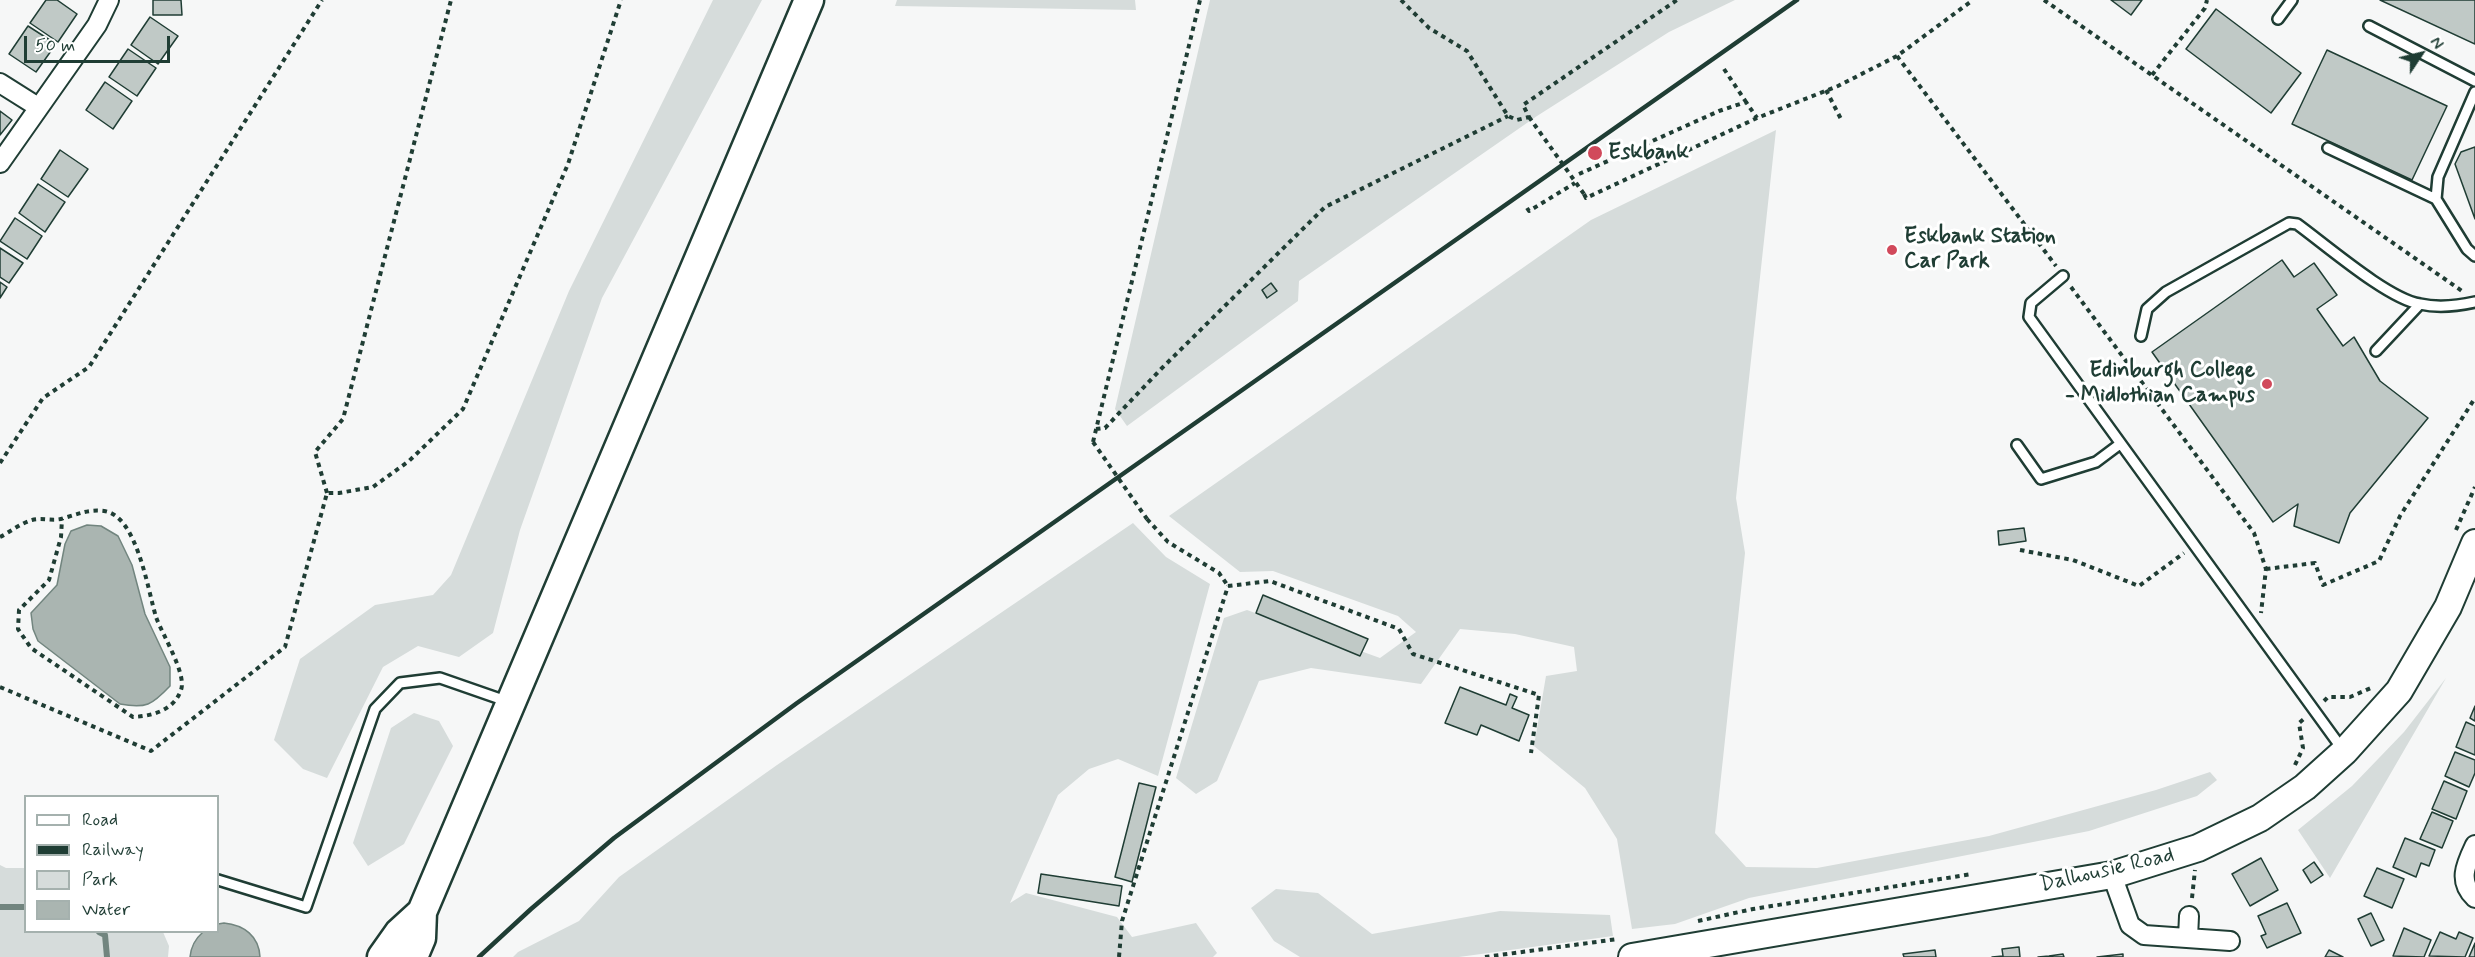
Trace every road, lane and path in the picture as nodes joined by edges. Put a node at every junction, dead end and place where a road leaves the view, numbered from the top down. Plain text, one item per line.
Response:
1 (109, 0) edge
2 (322, 0) edge
3 (451, 0) edge
4 (621, 0) edge
5 (809, 0) edge
6 (1200, 0) edge
7 (1401, 0) edge
8 (1677, 0) edge
9 (1973, 0) edge
10 (2044, 0) edge
11 (2207, 0) edge
12 (2292, 0) edge
13 (2278, 19) dead end
14 (2369, 26) dead end
15 (1897, 56) junction
16 (1724, 69) dead end
17 (2152, 75) junction
18 (2475, 81) edge
19 (0, 83) edge
20 (1826, 90) junction
21 (2475, 92) edge
22 (1746, 102) junction
23 (38, 107) junction
24 (1508, 116) junction
25 (1529, 117) junction
26 (1757, 118) junction
27 (1842, 121) dead end
28 (2328, 148) dead end
29 (0, 163) edge
30 (1579, 174) dead end
31 (1575, 183) junction
32 (2436, 200) junction
33 (1527, 208) dead end
34 (2475, 256) edge
35 (2063, 276) junction
36 (2472, 299) edge
37 (2420, 304) junction
38 (2141, 336) dead end
39 (2376, 351) dead end
40 (2475, 398) edge
41 (1096, 429) junction
42 (2120, 444) junction
43 (2017, 445) dead end
44 (0, 463) edge
45 (2475, 487) edge
46 (327, 493) junction
47 (62, 519) junction
48 (0, 537) edge
49 (2463, 542) edge
50 (2194, 546) junction
51 (2020, 550) dead end
52 (2266, 569) junction
53 (1228, 586) junction
54 (2259, 634) junction
55 (0, 687) edge
56 (2373, 687) dead end
57 (511, 703) junction
58 (2315, 711) junction
59 (2344, 752) junction
60 (1531, 753) dead end
61 (2286, 771) dead end
62 (2475, 845) edge
63 (2198, 848) junction
64 (1975, 874) dead end
65 (2112, 875) junction
66 (219, 880) edge
67 (2475, 898) edge
68 (422, 912) junction
69 (2189, 916) joint
70 (1688, 923) dead end
71 (2188, 938) junction
72 (2230, 941) dead end
73 (1627, 948) edge
74 (382, 957) edge
75 (413, 957) edge
76 (1119, 957) edge
77 (1485, 957) edge

1 - 23 street
2 - 44 path
3 - 46 path
4 - 46 path
5 - 57 main road
6 - 41 path
7 - 24 path
8 - 25 path
9 - 15 path
10 - 17 path
11 - 17 path
12 - 13 lane
14 - 18 lane
15 - 20 path
15 - 35 path
16 - 22 path
17 - 36 path
19 - 23 street
20 - 26 path
20 - 27 path
21 - 32 lane
22 - 26 path
22 - 30 path
23 - 29 street
24 - 25 path
24 - 41 path
25 - 31 path, bridge
26 - 31 path, bridge
28 - 32 lane
31 - 33 path
32 - 34 lane
35 - 42 lane
35 - 52 path
36 - 37 lane
37 - 38 lane
37 - 39 lane
40 - 52 path
41 - 53 path, bridge
42 - 43 lane
42 - 50 lane
45 - 49 path
46 - 55 path
47 - 47 path
47 - 48 path
49 - 59 main road, Dalhousie Road
50 - 51 path
50 - 54 lane
52 - 54 path
53 - 60 path
53 - 76 path
54 - 58 lane
56 - 58 path
57 - 66 lane
57 - 68 main road
58 - 59 lane
58 - 61 path
59 - 63 main road, Dalhousie Road
62 - 67 street
63 - 65 main road, Dalhousie Road
63 - 69 path
64 - 70 path
65 - 71 street
65 - 73 main road, Dalhousie Road
68 - 74 main road
68 - 75 main road
69 - 71 street
71 - 72 street
73 - 77 path

